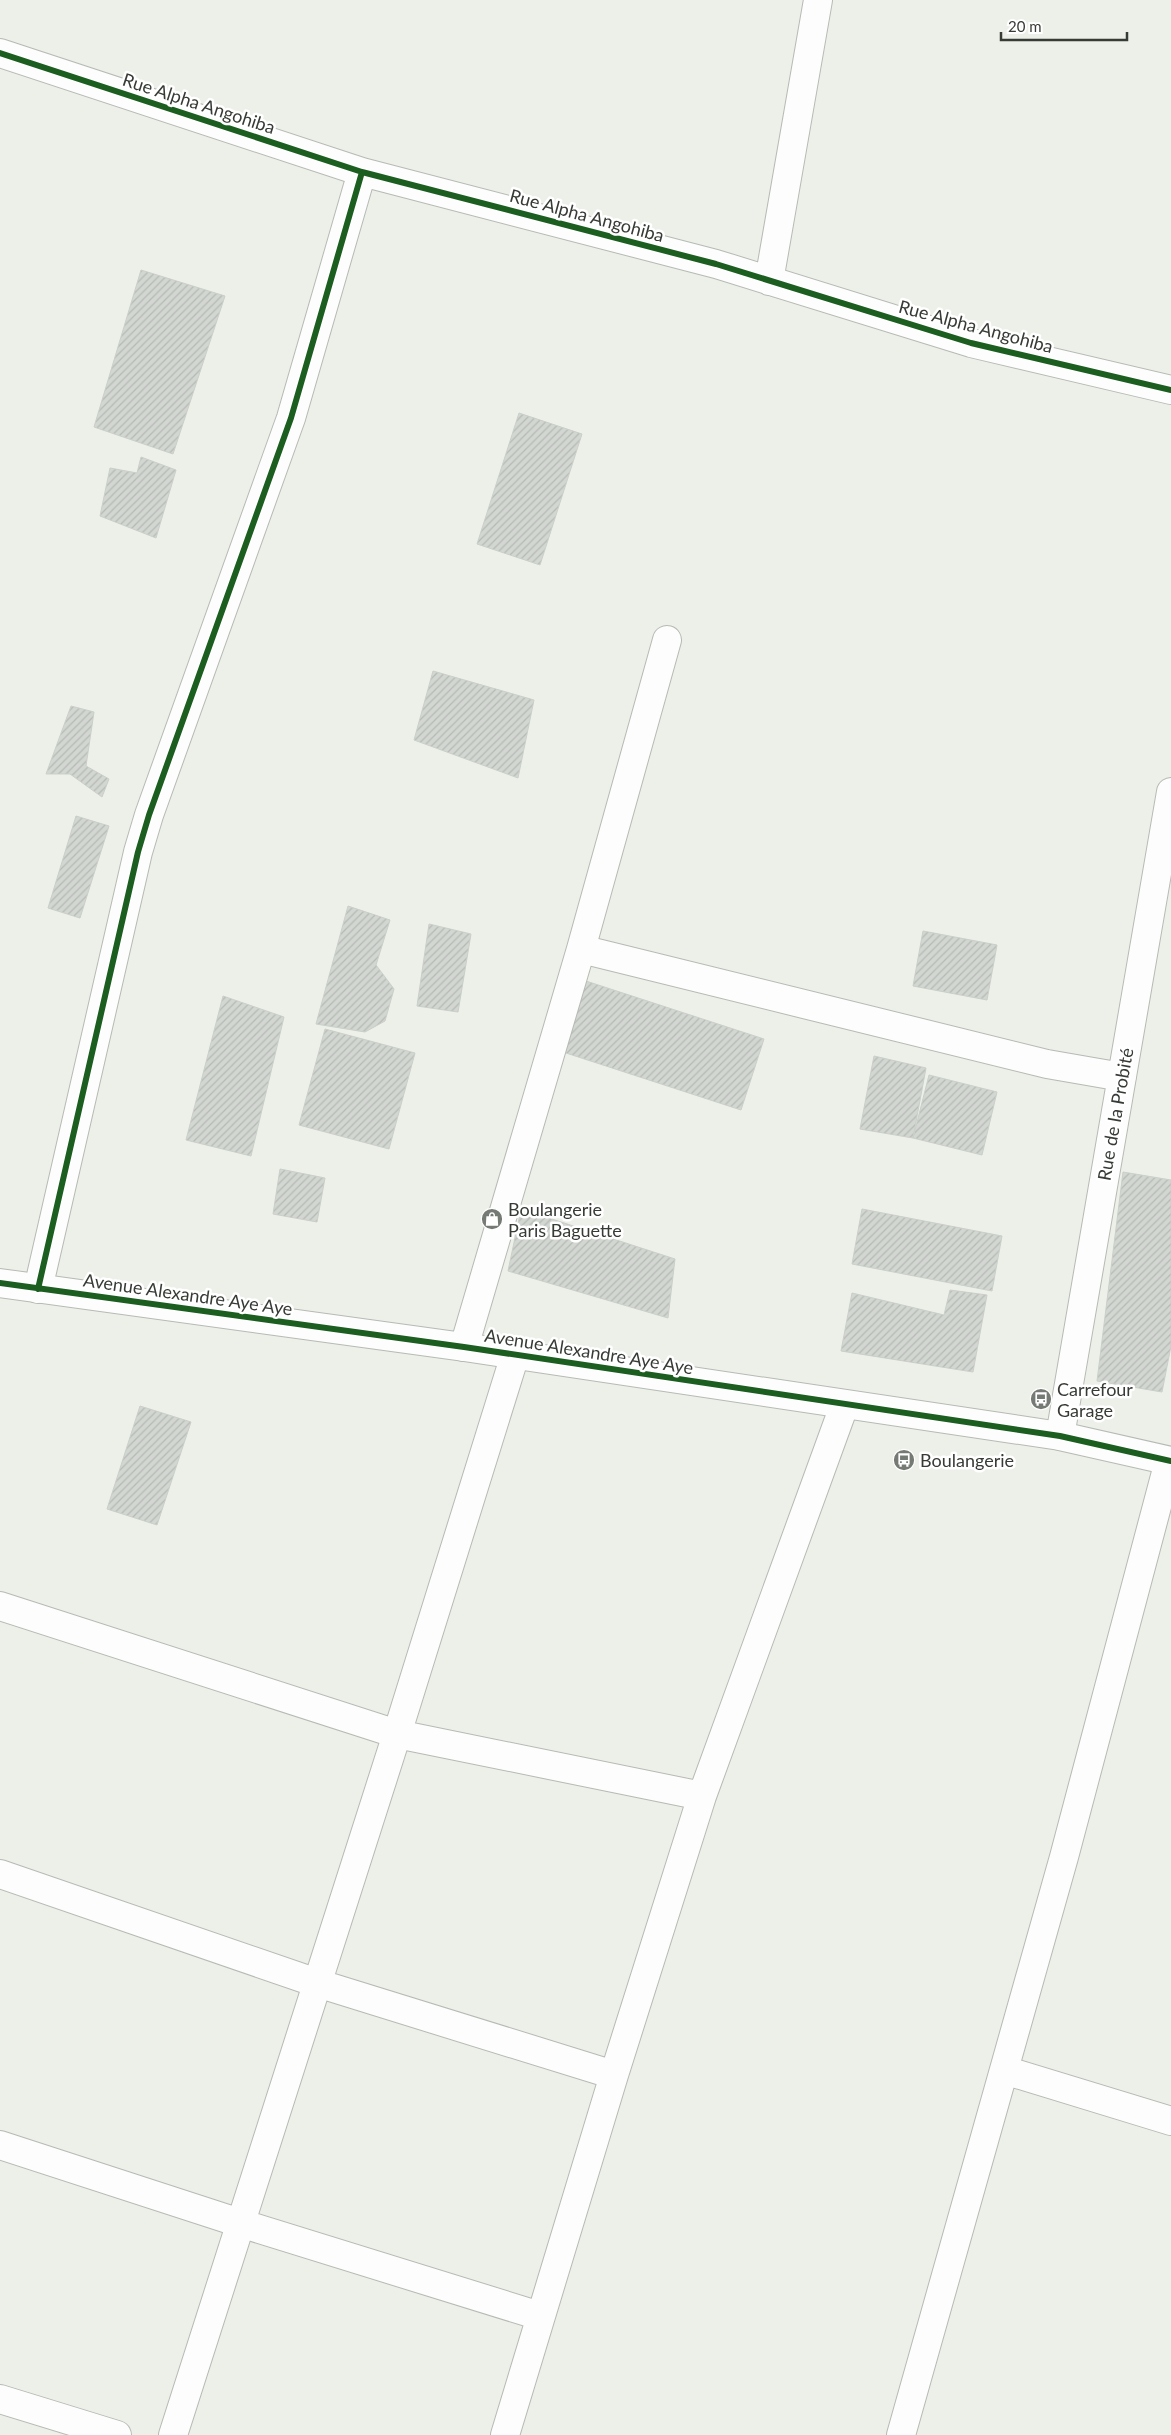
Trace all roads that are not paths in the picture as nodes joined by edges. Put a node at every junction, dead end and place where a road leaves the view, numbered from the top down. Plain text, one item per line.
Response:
1 (818, 0) edge
2 (0, 53) edge
3 (362, 172) junction
4 (768, 280) junction
5 (1171, 390) edge
6 (666, 640) dead end
7 (1171, 792) edge
8 (581, 949) junction
9 (1122, 1077) junction
10 (0, 1283) edge
11 (38, 1288) junction
12 (464, 1348) junction
13 (514, 1355) junction
14 (844, 1406) junction
15 (1060, 1436) junction
16 (1170, 1461) edge
17 (0, 1606) edge
18 (397, 1734) junction
19 (702, 1796) junction
20 (0, 1874) edge
21 (317, 1982) junction
22 (1004, 2070) junction
23 (614, 2075) junction
24 (1171, 2121) edge
25 (0, 2145) edge
26 (240, 2223) junction
27 (540, 2316) junction
28 (0, 2399) edge
29 (117, 2435) edge
30 (173, 2435) edge
31 (505, 2435) edge
32 (901, 2435) edge

1 - 4 street
2 - 3 street, Rue Alpha Angohiba
3 - 4 street, Rue Alpha Angohiba
3 - 11 street
4 - 5 street, Rue Alpha Angohiba
6 - 8 street
7 - 9 street, Rue de la Probité
8 - 9 street
8 - 12 street
9 - 15 street, Rue de la Probité
10 - 11 street, Avenue Alexandre Aye Aye
11 - 12 street, Avenue Alexandre Aye Aye
12 - 13 street, Avenue Alexandre Aye Aye
13 - 14 street, Avenue Alexandre Aye Aye
13 - 18 street
14 - 15 street, Avenue Alexandre Aye Aye
14 - 19 street
15 - 16 street, Avenue Alexandre Aye Aye
16 - 22 street
17 - 18 street
18 - 19 street
18 - 21 street
19 - 23 street
20 - 21 street
21 - 23 street
21 - 26 street
22 - 24 street
22 - 32 street
23 - 27 street
25 - 26 street
26 - 27 street
26 - 30 street
27 - 31 street
28 - 29 street

